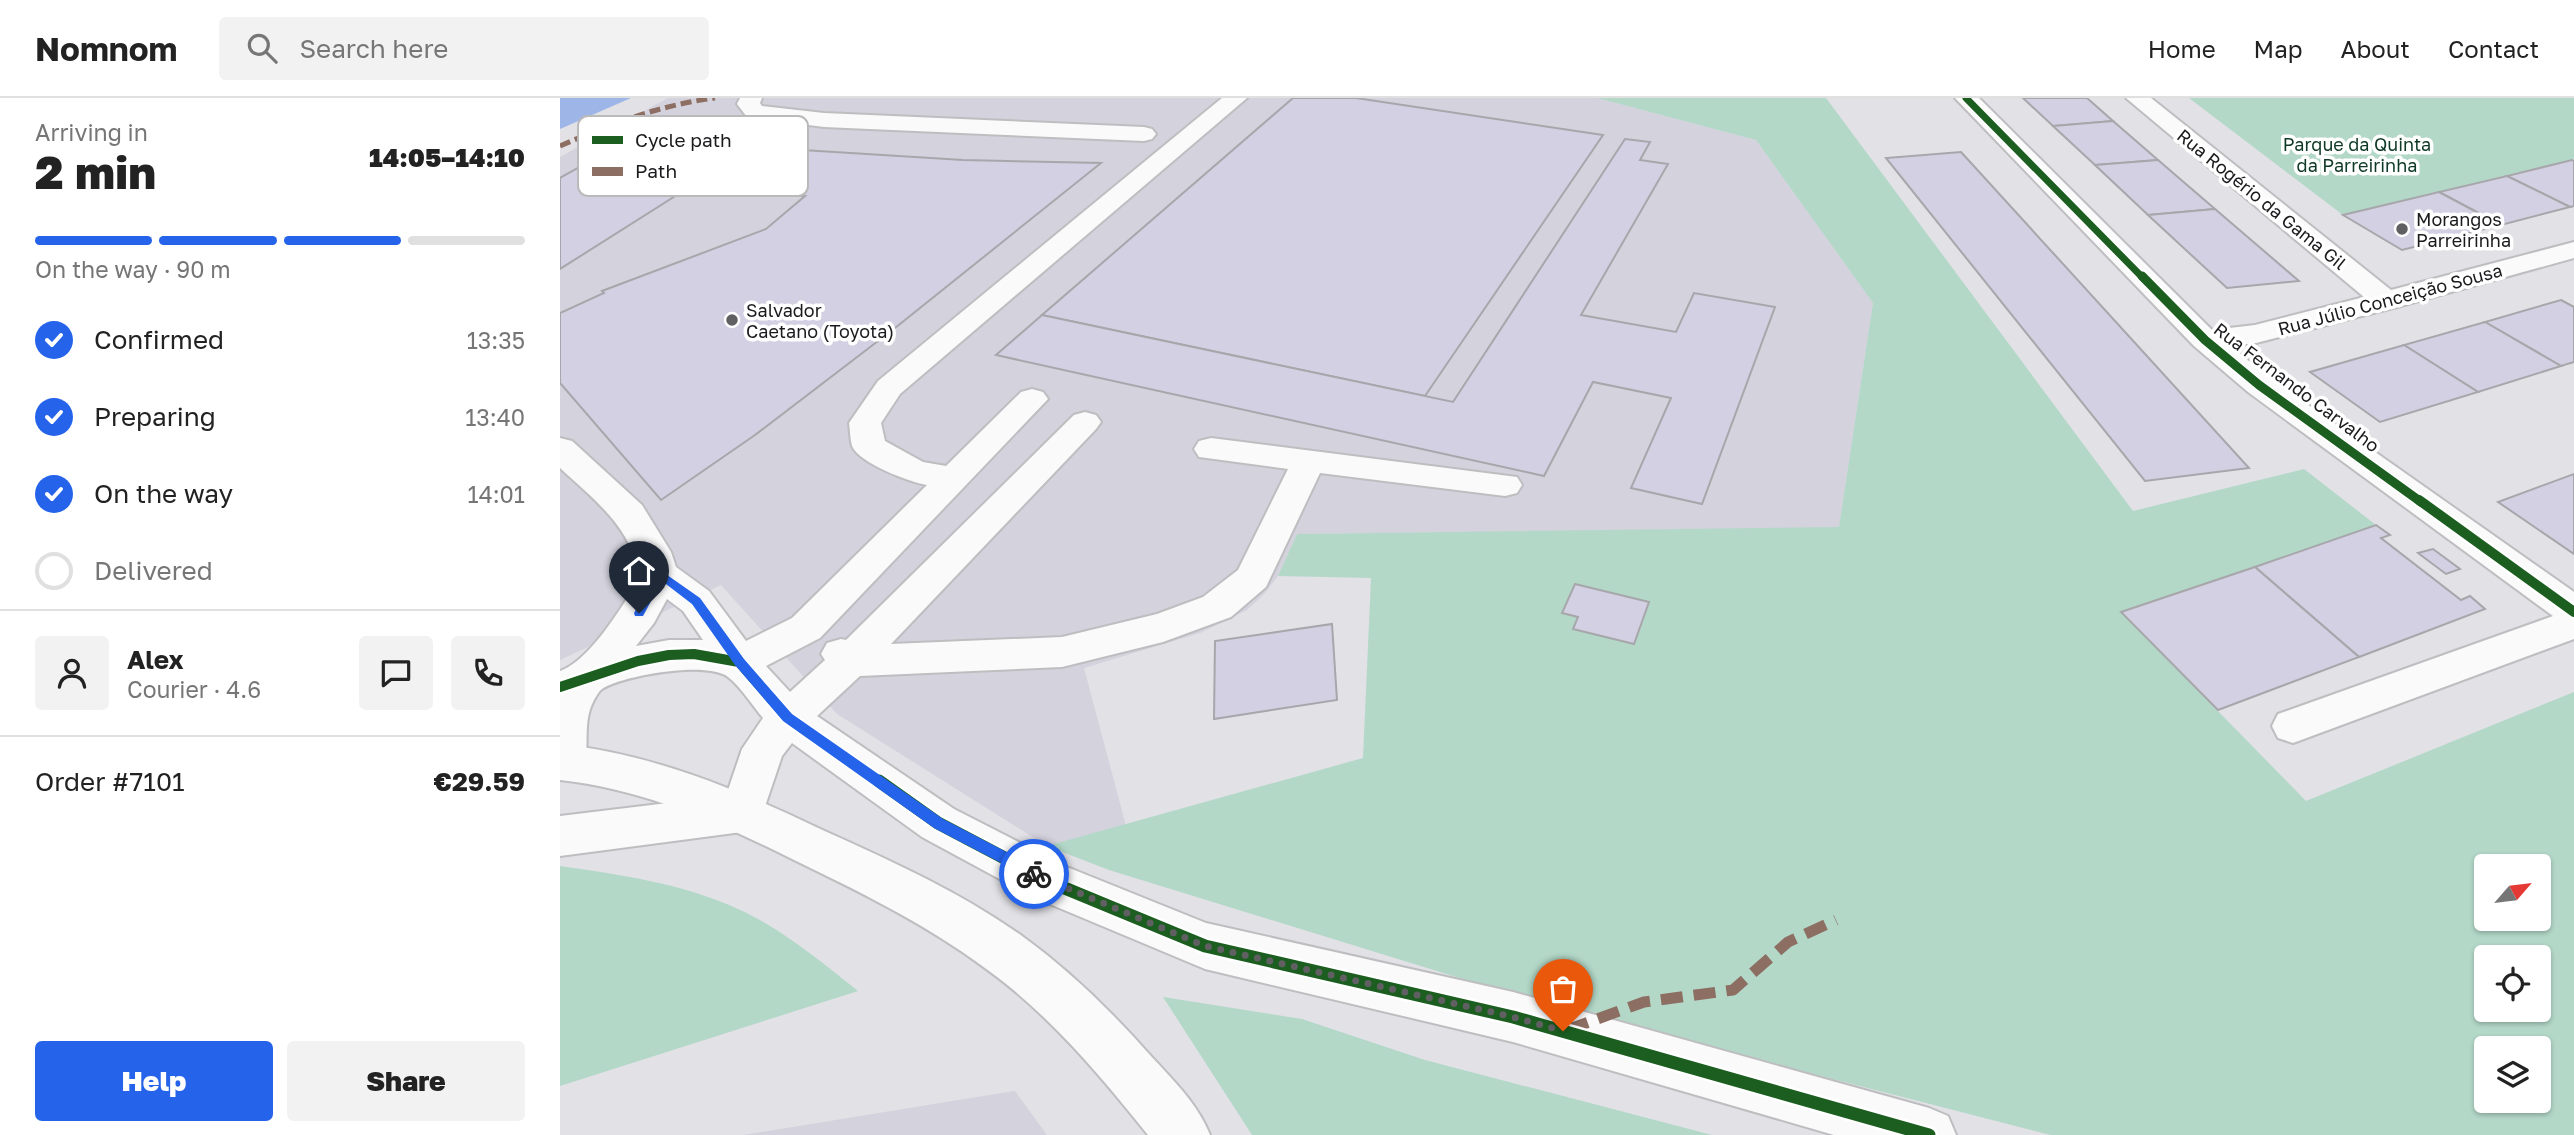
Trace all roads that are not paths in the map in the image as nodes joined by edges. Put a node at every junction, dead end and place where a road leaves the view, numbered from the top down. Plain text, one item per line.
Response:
1 (751, 98) edge
2 (1236, 98) edge
3 (1966, 98) edge
4 (2137, 98) edge
5 (790, 116) edge
6 (808, 118) edge
7 (1144, 134) dead end
8 (2574, 250) edge
9 (2387, 301) junction
10 (2205, 340) junction
11 (1032, 399) dead end
12 (1084, 422) dead end
13 (560, 449) edge
14 (1211, 449) dead end
15 (1308, 463) junction
16 (955, 478) junction
17 (1505, 485) dead end
18 (657, 563) junction
19 (2574, 612) edge
20 (2574, 624) edge
21 (806, 628) junction
22 (850, 661) junction
23 (740, 662) junction
24 (574, 681) edge
25 (788, 718) junction
26 (2293, 726) dead end
27 (563, 762) edge
28 (742, 813) junction
29 (560, 836) edge
30 (1183, 1135) edge
31 (1929, 1135) edge

1 - 5 street
2 - 16 street
3 - 10 street, Rua Fernando Carvalho
4 - 9 street, Rua Rogério da Gama Gil
6 - 7 street
8 - 9 street, Rua Júlio Conceição Sousa
9 - 10 street, Rua Júlio Conceição Sousa
10 - 19 street, Rua Fernando Carvalho
11 - 16 street
12 - 22 street
13 - 18 street
14 - 15 street
15 - 17 street
15 - 22 street
16 - 21 street
18 - 23 street
18 - 24 street
20 - 26 street
21 - 22 street
21 - 23 street
22 - 25 street
23 - 24 street
23 - 25 street
24 - 27 street
25 - 28 street
25 - 31 street
27 - 28 street
28 - 29 street
28 - 30 street

